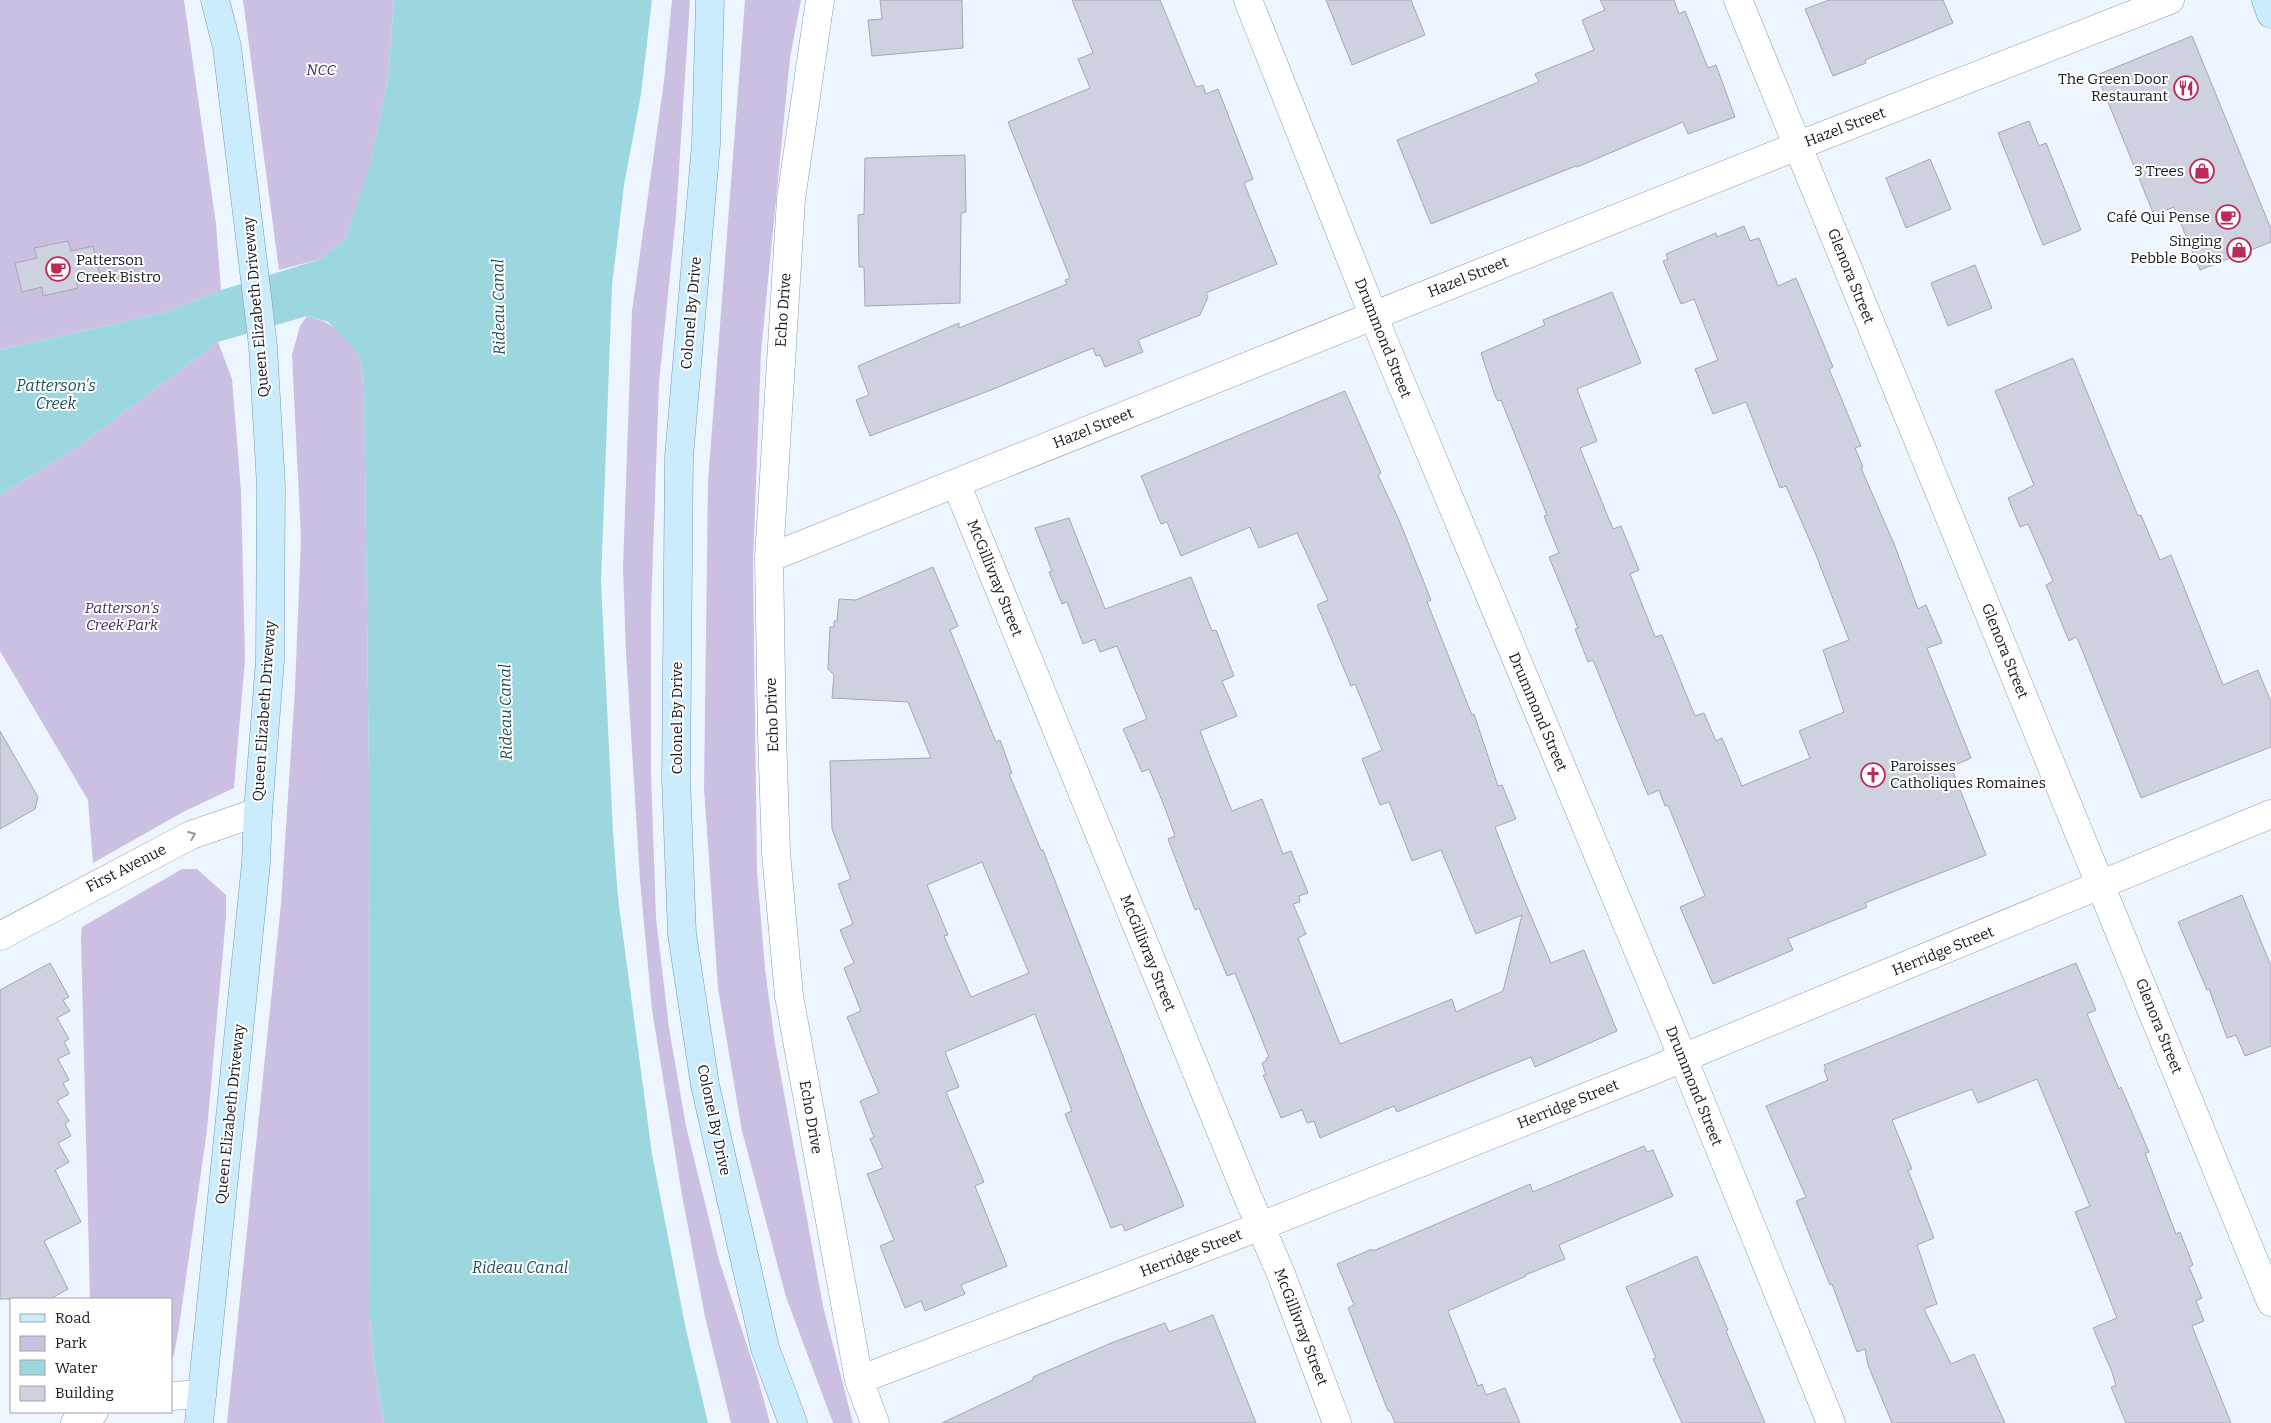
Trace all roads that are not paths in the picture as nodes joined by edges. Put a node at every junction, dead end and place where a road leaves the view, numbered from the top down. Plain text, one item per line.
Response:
1 (215, 0) edge
2 (710, 0) edge
3 (820, 0) edge
4 (1248, 0) edge
5 (1738, 0) edge
6 (2170, 0) edge
7 (2266, 0) edge
8 (2271, 14) edge
9 (1797, 146) junction
10 (1373, 315) junction
11 (956, 483) junction
12 (769, 558) junction
13 (258, 812) junction
14 (2271, 814) edge
15 (2102, 886) junction
16 (0, 936) edge
17 (1683, 1058) junction
18 (1261, 1226) junction
19 (2271, 1302) edge
20 (859, 1380) junction
21 (202, 1394) junction
22 (172, 1396) edge
23 (92, 1413) edge
24 (75, 1423) edge
25 (199, 1423) edge
26 (793, 1423) edge
27 (874, 1423) edge
28 (1337, 1423) edge
29 (1831, 1423) edge

1 - 13 main road, Queen Elizabeth Driveway
2 - 26 main road, Colonel By Drive
3 - 12 street, Echo Drive
4 - 10 street, Drummond Street
5 - 9 street, Glenora Street
6 - 9 street, Hazel Street
7 - 8 main road
9 - 10 street, Hazel Street
9 - 15 street, Glenora Street
10 - 11 street, Hazel Street
10 - 17 street, Drummond Street
11 - 12 street, Hazel Street
11 - 18 street, McGillivray Street
12 - 20 street, Echo Drive
16 -> 13 street, First Avenue
13 - 21 main road, Queen Elizabeth Driveway
14 - 15 street, Herridge Street
15 - 17 street, Herridge Street
15 - 19 street, Glenora Street
17 - 18 street, Herridge Street
17 - 29 street, Drummond Street
18 - 20 street, Herridge Street
18 - 28 street, McGillivray Street
20 - 27 street, Echo Drive
21 - 22 street
21 - 25 main road, Queen Elizabeth Driveway
23 - 24 street

